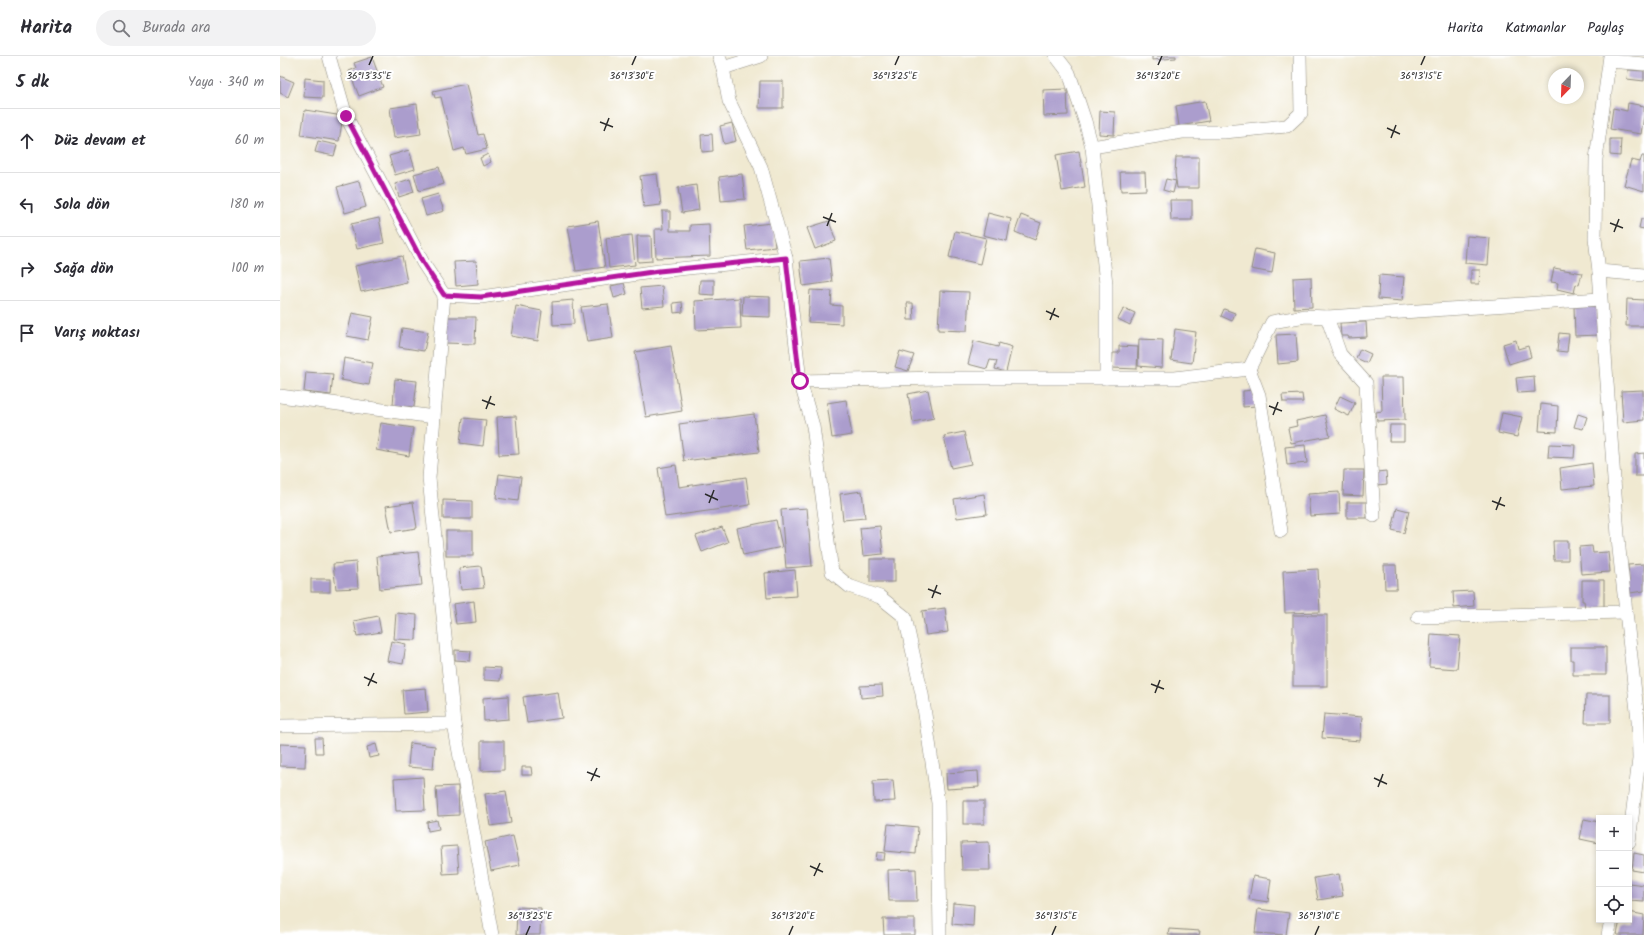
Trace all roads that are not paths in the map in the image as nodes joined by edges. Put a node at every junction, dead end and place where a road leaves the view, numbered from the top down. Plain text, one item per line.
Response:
1 (329, 56) edge
2 (761, 56) edge
3 (1056, 56) edge
4 (1300, 56) edge
5 (1610, 58) edge
6 (721, 62) edge
7 (1644, 64) edge
8 (1092, 147) junction
9 (786, 258) junction
10 (1599, 271) junction
11 (1644, 275) edge
12 (444, 295) junction
13 (1600, 299) junction
14 (1327, 317) junction
15 (1249, 369) junction
16 (1106, 378) junction
17 (800, 381) junction
18 (280, 396) edge
19 (434, 417) junction
20 (1374, 516) dead end
21 (1281, 531) dead end
22 (1625, 612) junction
23 (1418, 617) dead end
24 (454, 724) junction
25 (280, 726) edge
26 (1632, 817) edge
27 (1610, 923) edge
28 (492, 935) edge
29 (940, 935) edge
30 (1608, 935) edge

1 - 12 street
2 - 6 street
3 - 8 street
4 - 8 street
5 - 7 street
5 - 10 street
6 - 9 street
8 - 16 street
9 - 12 street
9 - 17 street
10 - 11 street
10 - 13 street
12 - 19 street
13 - 14 street
13 - 22 street
14 - 15 street
14 - 20 street
15 - 16 street
15 - 21 street
16 - 17 street
17 - 29 street
18 - 19 street
19 - 24 street
22 - 23 street
22 - 26 street
24 - 25 street
24 - 28 street
27 - 30 street

